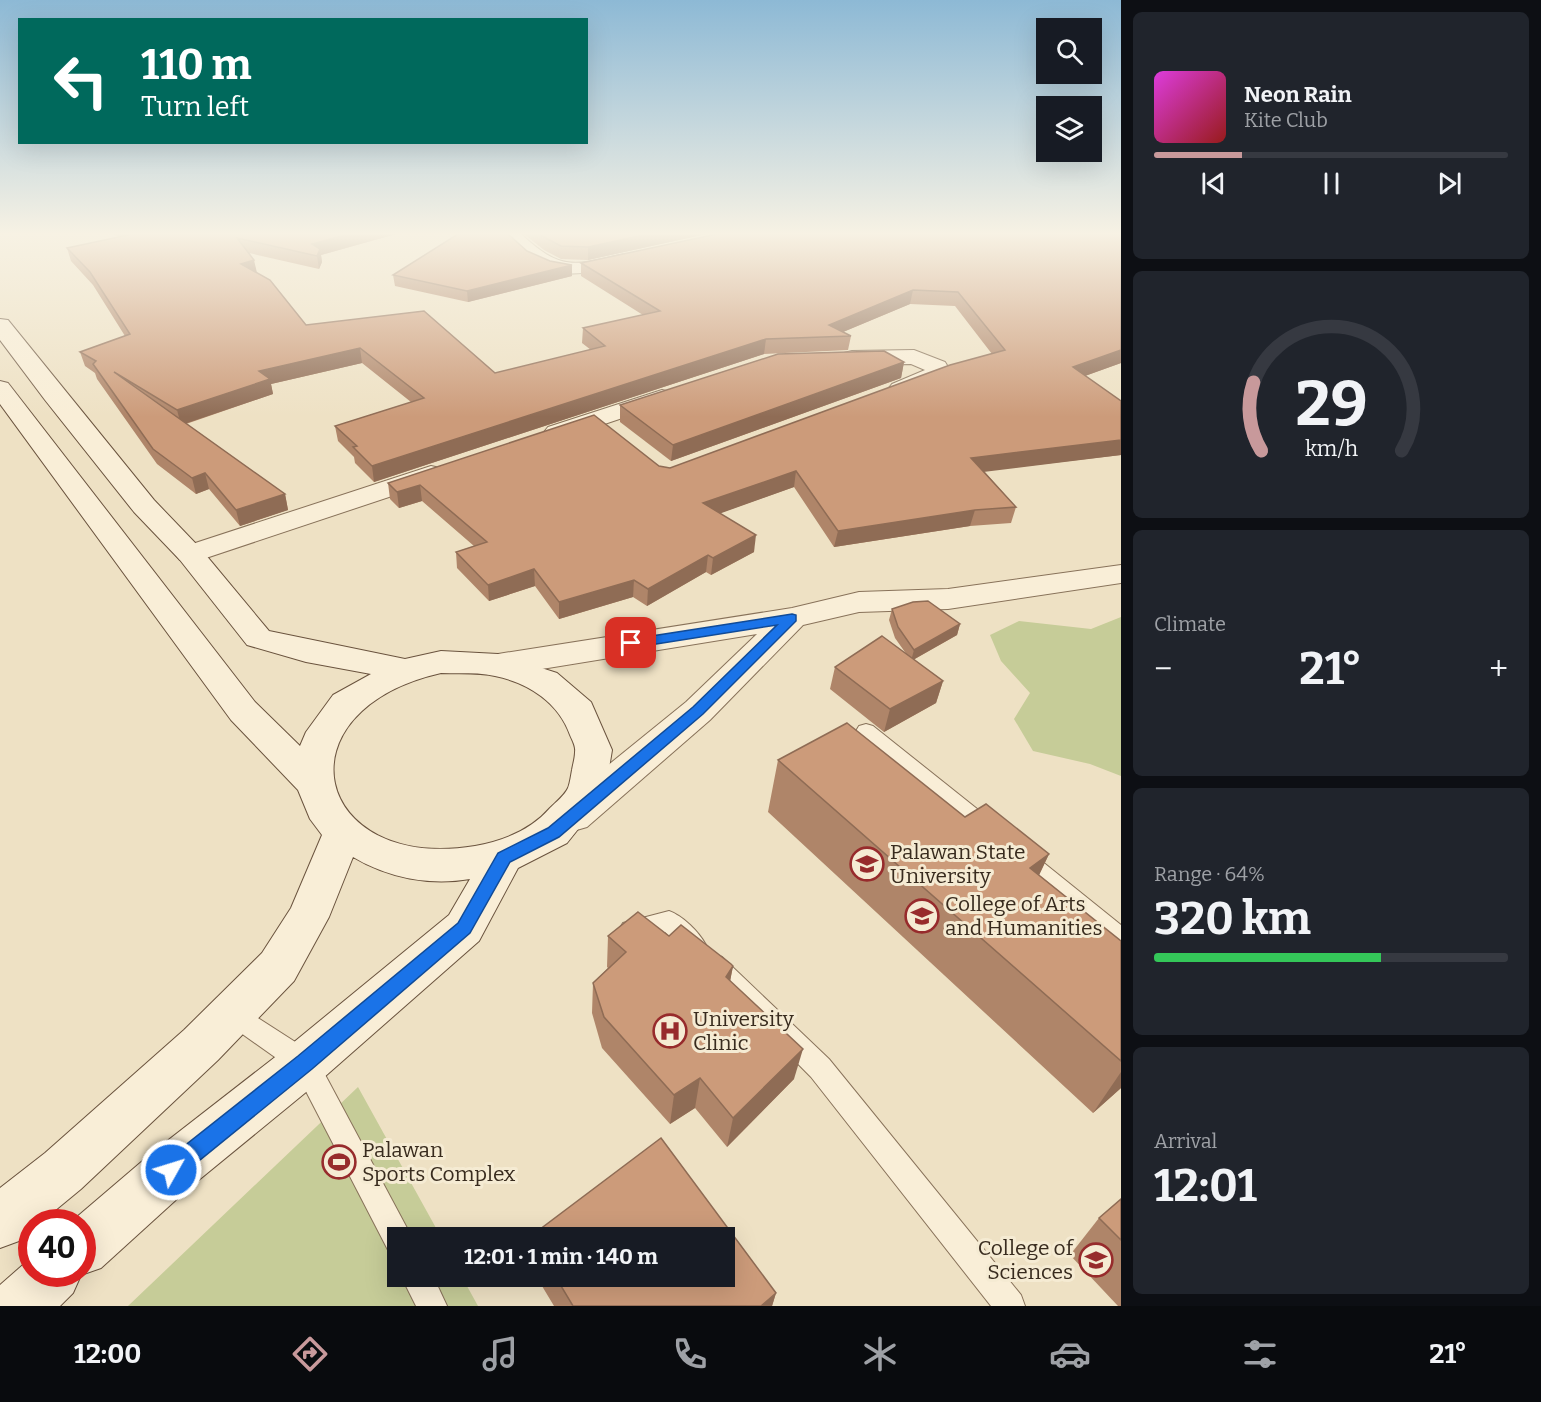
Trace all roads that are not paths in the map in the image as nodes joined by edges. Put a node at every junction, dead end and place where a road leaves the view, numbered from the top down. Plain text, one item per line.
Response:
1 (0, 325) edge
2 (824, 359) edge
3 (0, 388) edge
4 (682, 391) edge
5 (874, 398) edge
6 (597, 419) junction
7 (540, 438) edge
8 (623, 440) edge
9 (450, 468) edge
10 (190, 554) junction
11 (1121, 574) edge
12 (792, 618) junction
13 (498, 665) junction
14 (405, 670) junction
15 (866, 731) dead end
16 (314, 783) junction
17 (554, 832) junction
18 (343, 833) junction
19 (504, 857) junction
20 (617, 933) edge
21 (1121, 939) edge
22 (233, 1013) junction
23 (305, 1063) junction
24 (0, 1222) edge
25 (391, 1227) edge
26 (96, 1237) edge
27 (39, 1287) edge
28 (422, 1287) edge
29 (18, 1306) edge
30 (432, 1306) edge
31 (1010, 1306) edge

1 - 10 street
2 - 5 street
3 - 16 street
4 - 6 street
6 - 7 street
6 - 8 street
9 - 10 street
10 - 14 street
11 - 12 street
12 - 13 street
12 - 17 street
13 - 14 street
13 - 17 street
14 - 16 street
15 - 21 lane
16 - 18 street
17 - 19 street
18 - 19 street
18 - 22 street
19 - 23 street
20 - 31 lane
22 - 23 lane
22 - 24 street
23 - 25 lane
23 - 26 street
27 - 29 street
28 - 30 lane

